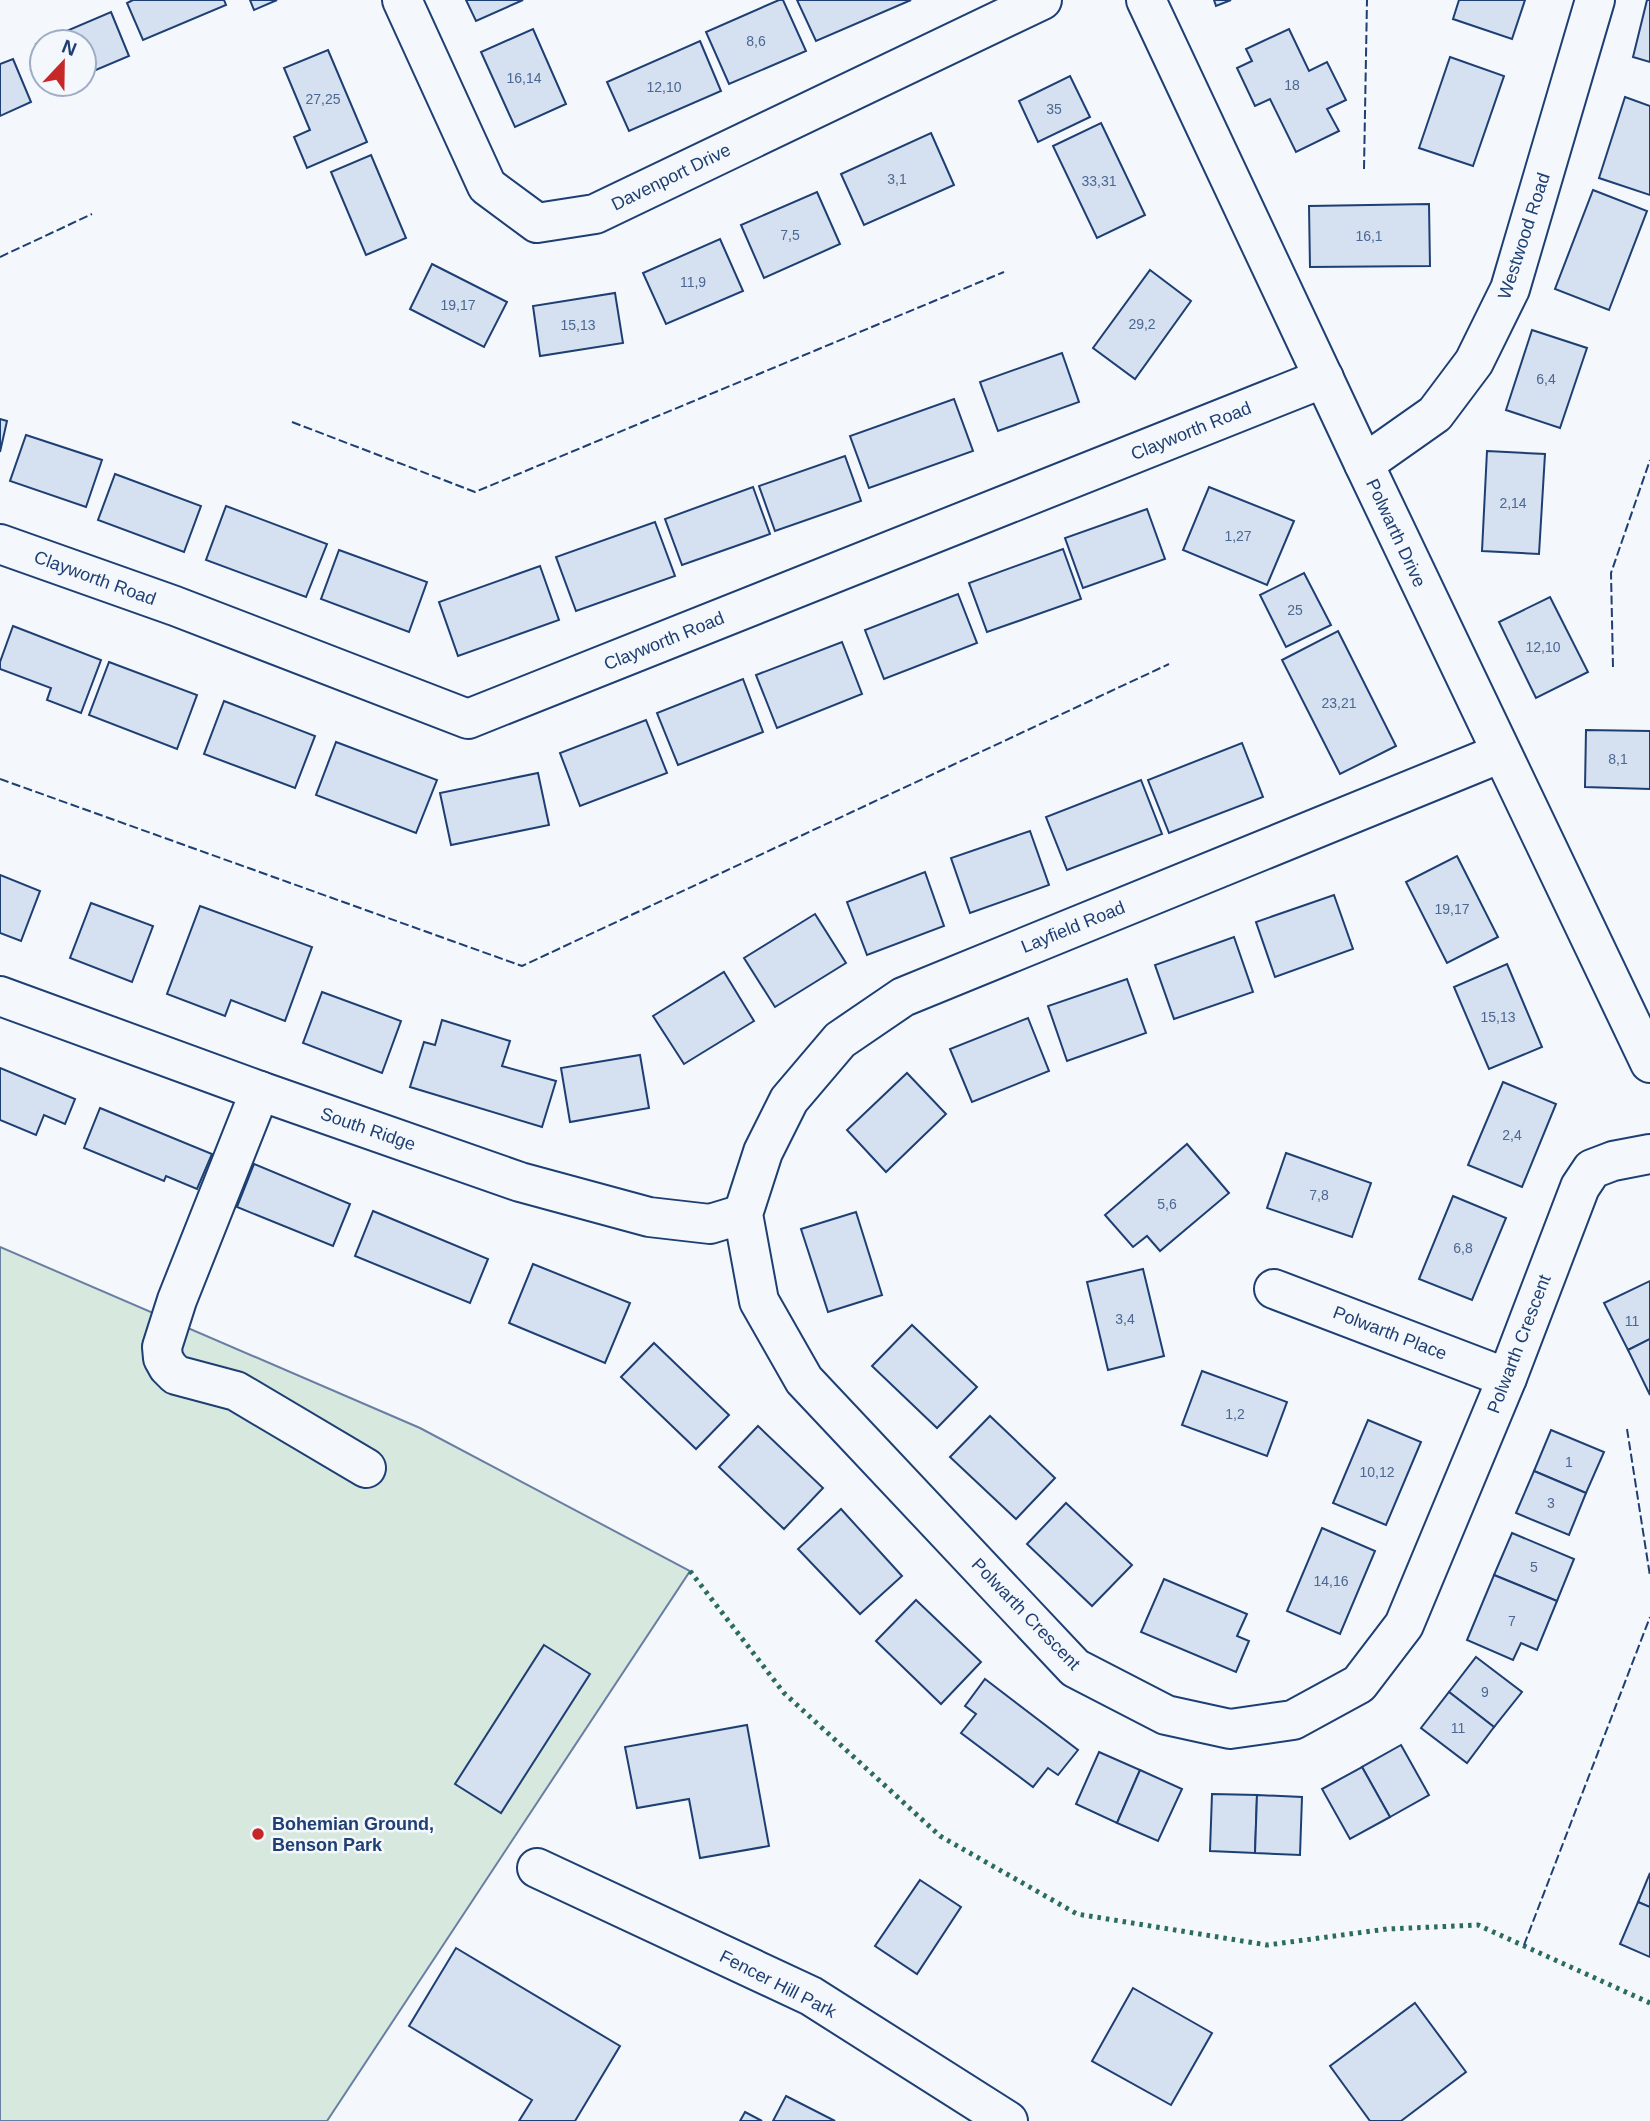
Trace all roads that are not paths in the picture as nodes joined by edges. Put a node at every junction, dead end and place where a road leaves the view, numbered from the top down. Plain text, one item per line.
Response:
1 (402, 0) edge
2 (1042, 0) edge
3 (1146, 0) edge
4 (1595, 0) edge
5 (1324, 378) junction
6 (1364, 464) junction
7 (0, 544) edge
8 (1501, 753) junction
9 (0, 996) edge
10 (1646, 1039) edge
11 (260, 1091) junction
12 (1650, 1154) edge
13 (743, 1214) junction
14 (1274, 1289) dead end
15 (1507, 1378) junction
16 (366, 1468) dead end
17 (537, 1868) dead end
18 (1007, 2121) edge

1 - 2 street, Davenport Drive
3 - 5 street, Polwarth Drive
4 - 6 street, Westwood Road
5 - 6 street, Polwarth Drive
5 - 7 street, Clayworth Road
6 - 8 street, Polwarth Drive
8 - 10 street, Polwarth Drive
8 - 13 street, Layfield Road
9 - 11 street, South Ridge
11 - 13 street, South Ridge
11 - 16 street
12 - 15 street, Polwarth Crescent
13 - 15 street, Polwarth Crescent
14 - 15 street, Polwarth Place
17 - 18 street, Fencer Hill Park

